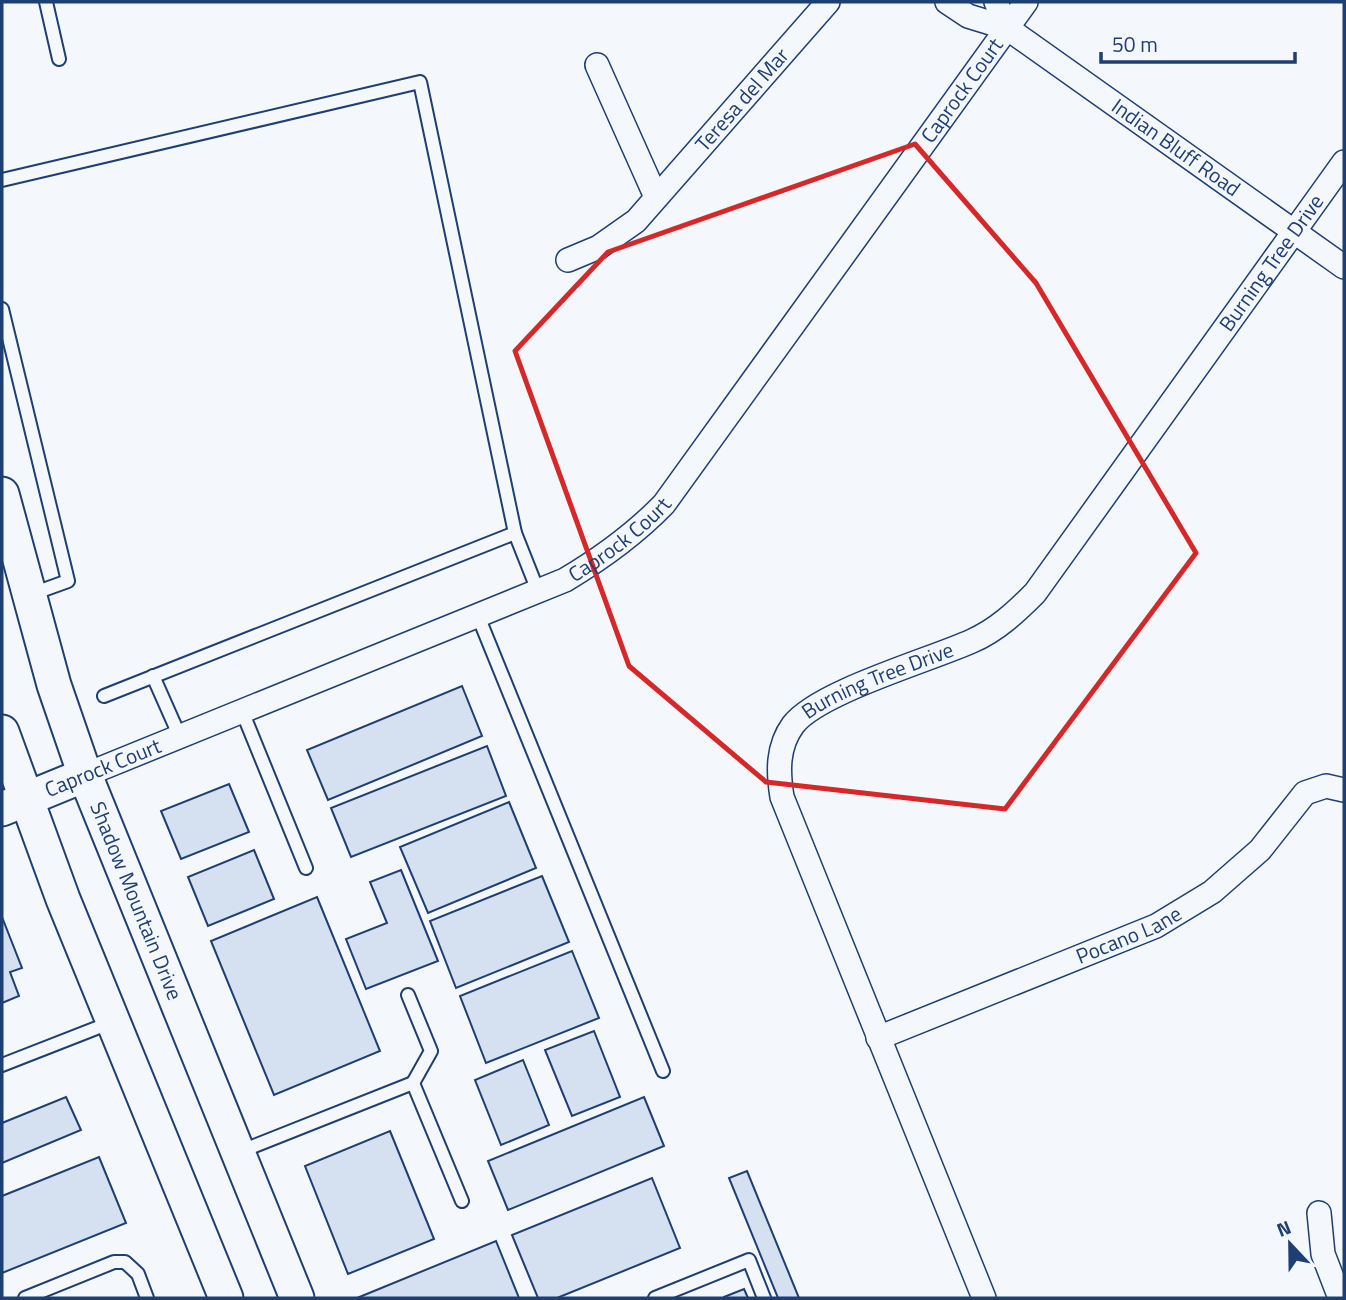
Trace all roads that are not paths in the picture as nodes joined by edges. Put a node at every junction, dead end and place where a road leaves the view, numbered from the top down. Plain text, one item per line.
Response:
1 (46, 2) edge
2 (828, 2) edge
3 (947, 2) edge
4 (996, 2) edge
5 (1026, 2) edge
6 (1007, 28) junction
7 (59, 60) dead end
8 (597, 65) dead end
9 (1344, 162) edge
10 (2, 180) edge
11 (656, 197) junction
12 (1294, 231) junction
13 (568, 260) dead end
14 (1344, 267) edge
15 (2, 309) edge
16 (2, 494) edge
17 (515, 533) junction
18 (7, 536) edge
19 (538, 591) junction
20 (28, 595) junction
21 (478, 615) junction
22 (153, 676) junction
23 (104, 696) dead end
24 (242, 711) junction
25 (2, 732) edge
26 (180, 737) junction
27 (85, 775) junction
28 (1344, 790) edge
29 (13, 804) edge
30 (306, 868) dead end
31 (408, 995) dead end
32 (113, 1022) junction
33 (878, 1038) junction
34 (2, 1065) edge
35 (663, 1072) dead end
36 (413, 1083) junction
37 (238, 1152) junction
38 (462, 1200) dead end
39 (1319, 1213) dead end
40 (292, 1297) edge
41 (25, 1298) edge
42 (147, 1298) edge
43 (226, 1298) edge
44 (654, 1298) edge
45 (764, 1298) edge
46 (984, 1298) edge
47 (1340, 1298) edge

1 - 7 lane
2 - 11 street, Teresa del Mar
3 - 6 street
4 - 6 street
5 - 6 street, Caprock Court
6 - 12 street, Indian Bluff Road
6 - 19 street, Caprock Court
8 - 11 street
9 - 12 street, Burning Tree Drive
10 - 17 lane
11 - 13 street, Teresa del Mar
12 - 14 street, Indian Bluff Road
12 - 33 street, Burning Tree Drive
15 - 20 lane
16 - 18 main road, Shadow Mountain Drive
17 - 19 lane
17 - 22 lane
18 - 20 main road, Shadow Mountain Drive
19 - 21 street, Caprock Court
20 - 27 main road, Shadow Mountain Drive
21 - 24 street, Caprock Court
21 - 35 lane
22 - 23 lane
22 - 26 lane
24 - 26 street, Caprock Court
24 - 30 lane
25 - 29 main road
26 - 27 street, Caprock Court
27 - 29 main road, Caprock Court
27 - 37 main road, Shadow Mountain Drive
28 - 33 street, Pocano Lane
29 - 32 main road
31 - 36 lane
32 - 34 lane
32 - 43 main road
33 - 46 street, Burning Tree Drive
36 - 37 lane
36 - 38 lane
37 - 40 main road, Shadow Mountain Drive
39 - 47 street
41 - 42 lane
44 - 45 lane

